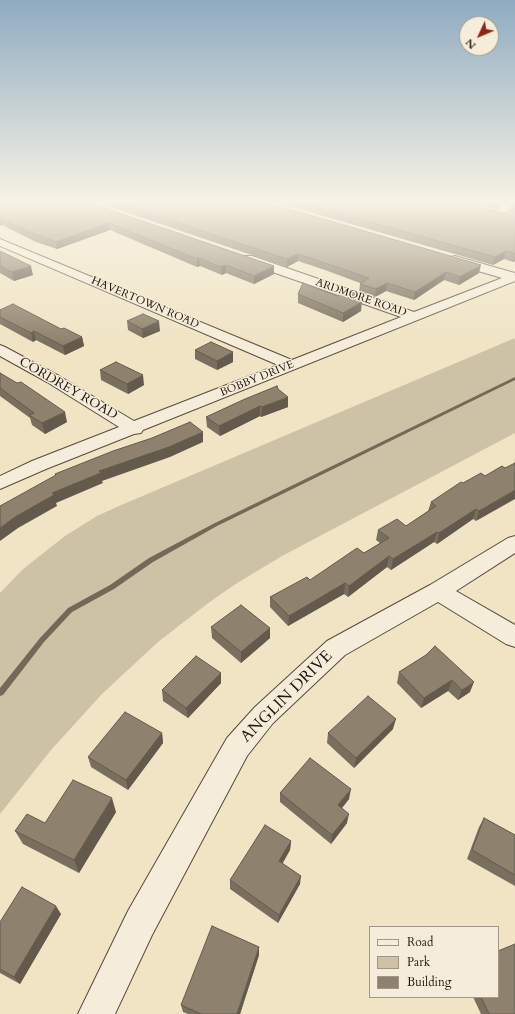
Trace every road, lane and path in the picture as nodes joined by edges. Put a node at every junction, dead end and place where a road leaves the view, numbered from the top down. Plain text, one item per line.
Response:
1 (15, 248) edge
2 (236, 255) edge
3 (446, 257) edge
4 (515, 277) edge
5 (415, 317) junction
6 (0, 350) edge
7 (291, 365) junction
8 (135, 429) junction
9 (0, 483) edge
10 (515, 543) edge
11 (438, 591) junction
12 (515, 636) edge
13 (96, 1014) edge

1 - 7 street, HAVERTOWN ROAD
2 - 5 street, ARDMORE ROAD
3 - 4 street
4 - 5 street, BOBBY DRIVE
5 - 7 street, BOBBY DRIVE
6 - 8 street, CORDREY ROAD
7 - 8 street, BOBBY DRIVE
8 - 9 street, BOBBY DRIVE
10 - 11 street, ANGLIN DRIVE
11 - 12 street
11 - 13 street, ANGLIN DRIVE

